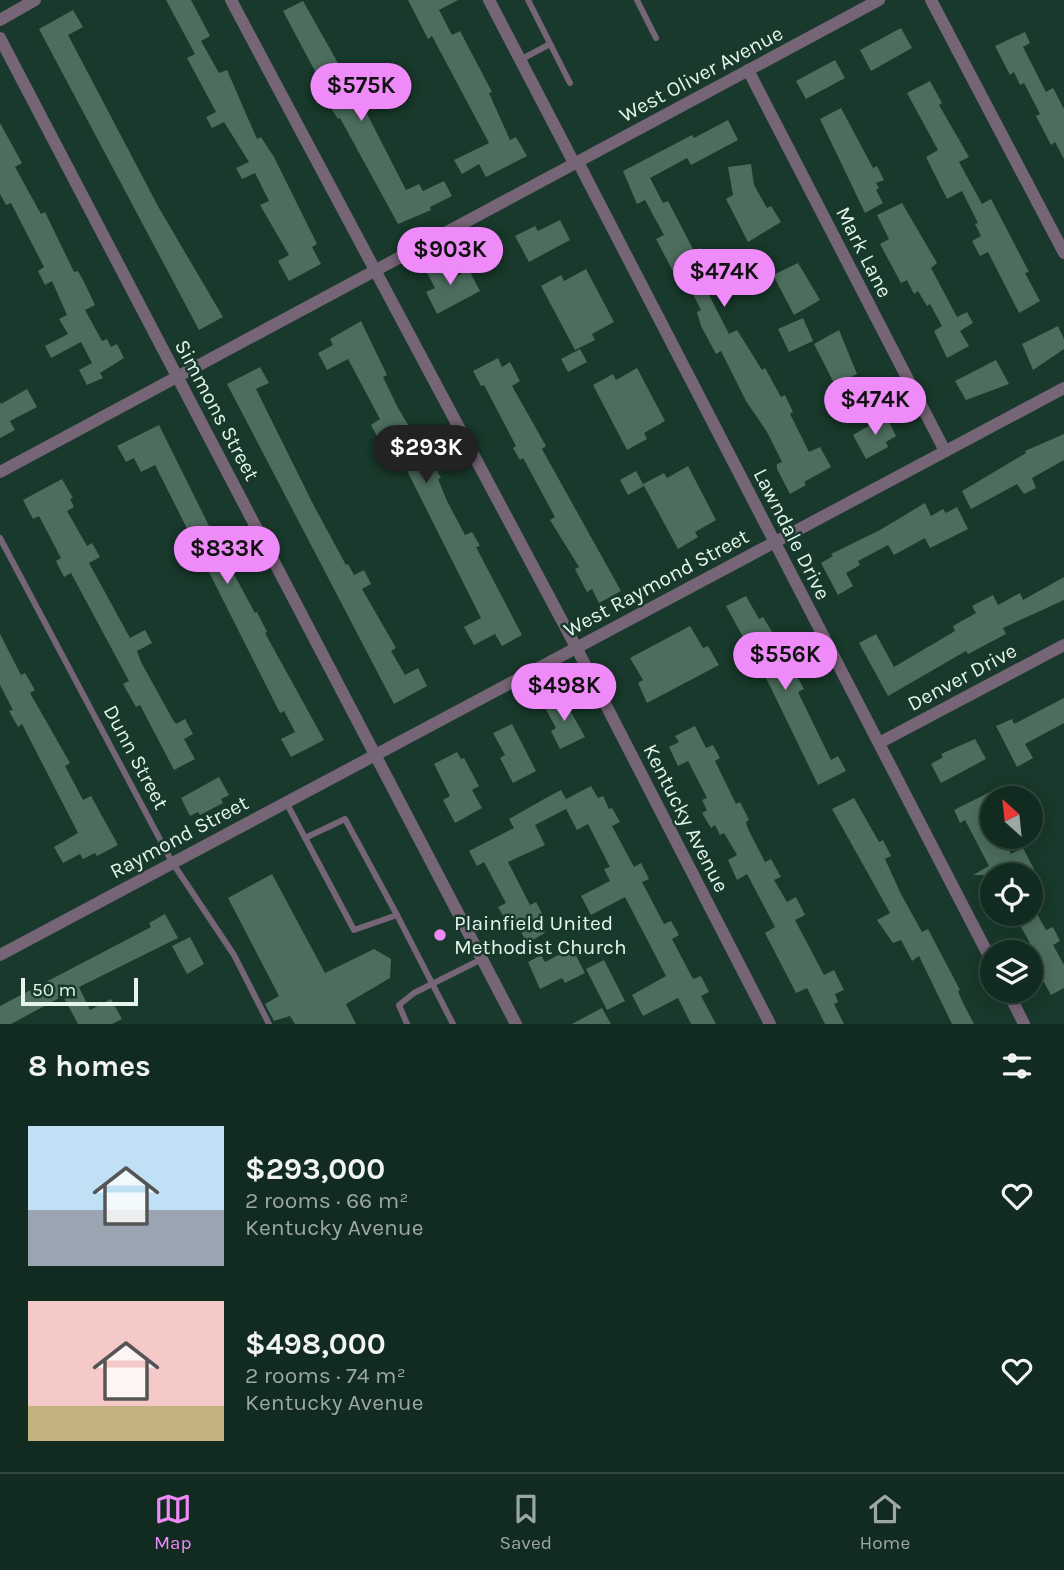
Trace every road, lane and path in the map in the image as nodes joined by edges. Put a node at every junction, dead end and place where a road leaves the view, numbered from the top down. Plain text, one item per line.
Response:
1 (35, 0) edge
2 (231, 0) edge
3 (528, 0) edge
4 (636, 0) edge
5 (879, 0) edge
6 (931, 0) edge
7 (492, 1) edge
8 (0, 20) edge
9 (0, 38) edge
10 (656, 38) dead end
11 (550, 44) junction
12 (520, 60) junction
13 (748, 70) junction
14 (570, 83) dead end
15 (576, 163) junction
16 (1064, 253) edge
17 (373, 271) junction
18 (177, 377) junction
19 (1064, 388) edge
20 (945, 451) junction
21 (0, 471) edge
22 (0, 538) edge
23 (774, 542) junction
24 (1064, 645) edge
25 (576, 647) junction
26 (879, 743) junction
27 (377, 753) junction
28 (286, 801) junction
29 (305, 838) junction
30 (172, 862) junction
31 (397, 915) junction
32 (981, 940) edge
33 (0, 955) edge
34 (482, 959) junction
35 (432, 985) junction
36 (1014, 1003) edge
37 (269, 1024) edge
38 (407, 1024) edge
39 (453, 1024) edge
40 (516, 1024) edge
41 (770, 1024) edge
42 (1024, 1024) edge

1 - 8 street
2 - 17 street, Kentucky Avenue
3 - 11 lane
4 - 10 lane
5 - 13 street, West Oliver Avenue
6 - 16 street
7 - 12 street, Lawndale Drive
9 - 18 street, Simmons Street
11 - 12 lane
11 - 14 lane
12 - 15 street, Lawndale Drive
13 - 15 street, West Oliver Avenue
13 - 20 street, Mark Lane
15 - 17 street, West Oliver Avenue
15 - 23 street, Lawndale Drive
17 - 18 street, West Oliver Avenue
17 - 25 street, Kentucky Avenue
18 - 21 street, West Oliver Avenue
18 - 27 street, Simmons Street
19 - 20 street, West Raymond Street
20 - 23 street, West Raymond Street
22 - 30 lane, Dunn Street
23 - 25 street, West Raymond Street
23 - 26 street, Lawndale Drive
24 - 26 street, Denver Drive
25 - 27 street, West Raymond Street
25 - 41 street, Kentucky Avenue
26 - 32 street, Lawndale Drive
27 - 28 street, Raymond Street
27 - 34 street, Simmons Street
28 - 29 lane
28 - 30 street, Raymond Street
29 - 31 lane
29 - 31 lane
30 - 33 street, Raymond Street
30 - 37 lane, Dunn Street
31 - 35 lane
34 - 35 lane
34 - 40 street, Simmons Street
35 - 38 lane
35 - 39 lane
36 - 42 street

